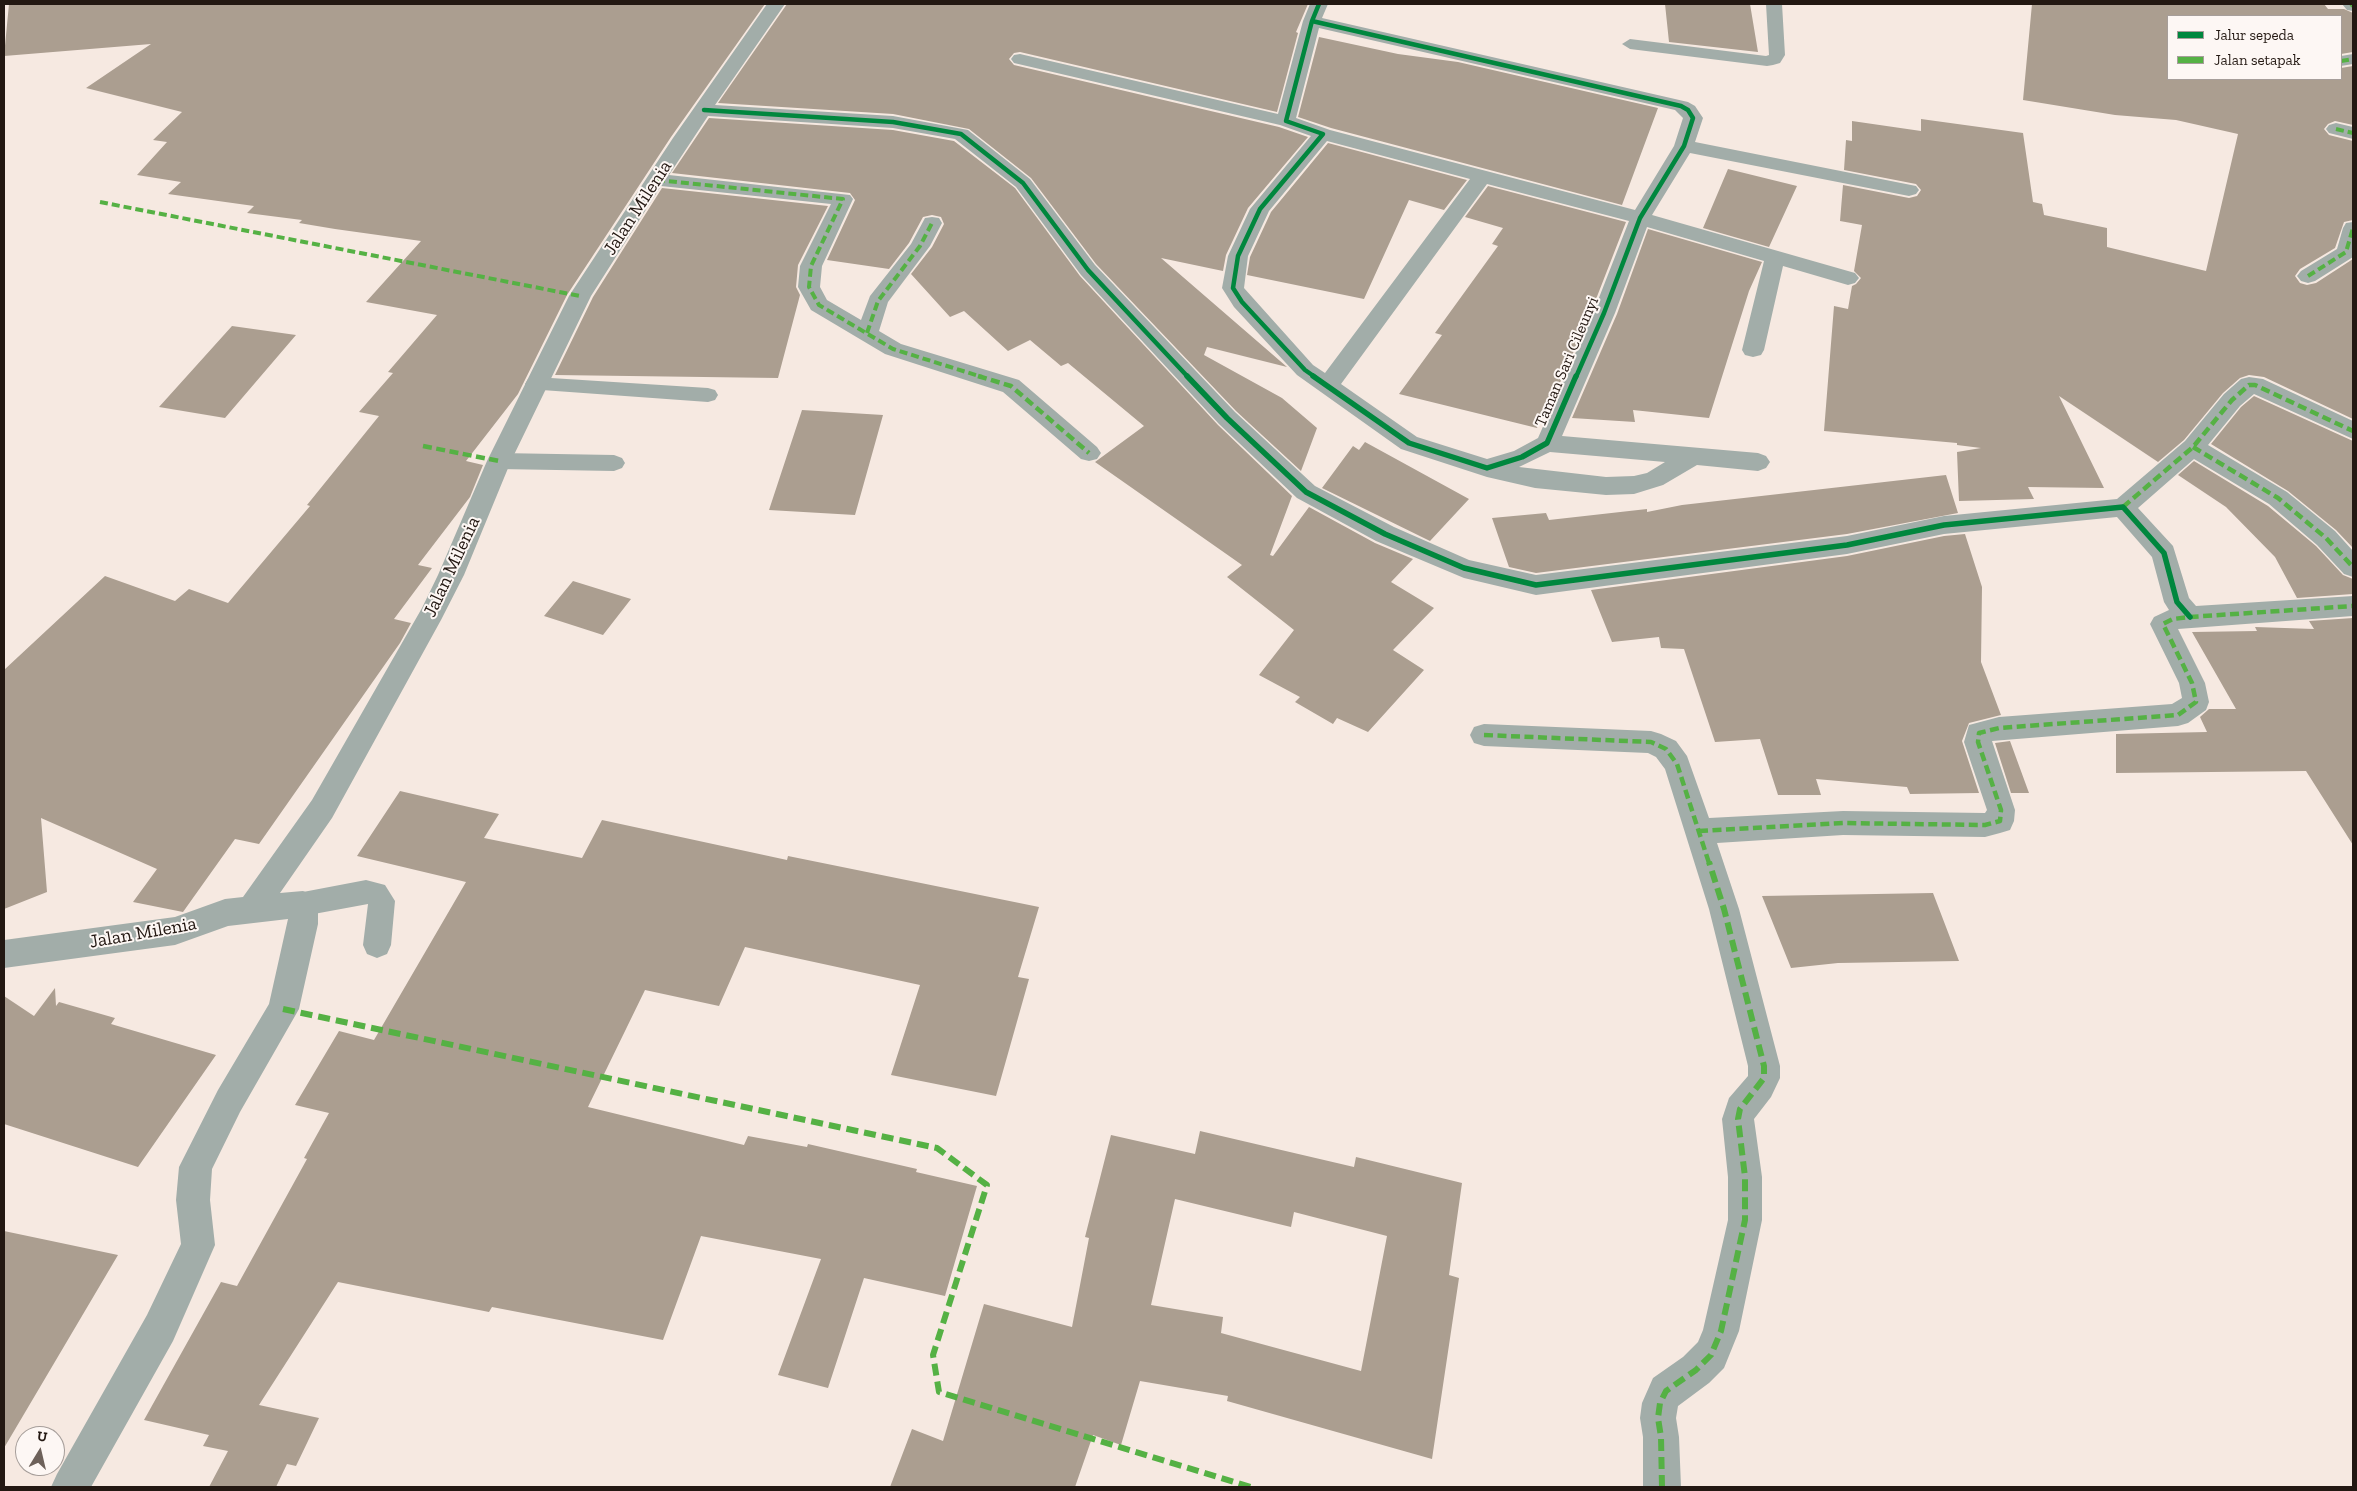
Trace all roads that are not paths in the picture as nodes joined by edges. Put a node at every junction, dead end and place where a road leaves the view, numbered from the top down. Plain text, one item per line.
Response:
1 (776, 4) edge
2 (1774, 4) edge
3 (1315, 13) edge
4 (1630, 44) dead end
5 (1020, 59) dead end
6 (704, 110) junction
7 (1286, 121) junction
8 (1324, 134) junction
9 (1684, 146) junction
10 (1482, 176) junction
11 (657, 180) junction
12 (1908, 190) dead end
13 (1640, 218) junction
14 (932, 223) dead end
15 (2353, 228) edge
16 (1775, 257) junction
17 (2308, 276) dead end
18 (1848, 278) dead end
19 (867, 333) junction
20 (1753, 350) dead end
21 (536, 384) junction
22 (1328, 385) junction
23 (708, 395) dead end
24 (2353, 431) edge
25 (1547, 443) junction
26 (2193, 447) junction
27 (1089, 453) dead end
28 (1693, 456) junction
29 (499, 461) junction
30 (1758, 462) dead end
31 (614, 463) dead end
32 (1487, 468) junction
33 (2123, 507) junction
34 (2353, 567) edge
35 (2353, 606) edge
36 (2190, 617) junction
37 (1484, 736) dead end
38 (1699, 831) junction
39 (303, 904) junction
40 (252, 910) junction
41 (377, 945) dead end
42 (4, 954) edge
43 (70, 1487) edge
44 (1662, 1487) edge

1 - 6 street, Jalan Milenia
2 - 4 lane
3 - 7 street, Taman Sari Cileunyi
3 - 9 street, Taman Sari Cileunyi
5 - 7 street
6 - 11 street, Jalan Milenia
6 - 33 street
7 - 8 street
8 - 10 street
8 - 22 street
9 - 12 street
9 - 13 street, Taman Sari Cileunyi
10 - 13 street
10 - 22 street
11 - 19 street
11 - 21 street, Jalan Milenia
13 - 16 street
13 - 25 street, Taman Sari Cileunyi
14 - 19 street
15 - 17 street
16 - 18 street
16 - 20 street
19 - 27 street
21 - 23 lane
21 - 29 street, Jalan Milenia
22 - 32 street
24 - 26 street
25 - 28 street
25 - 32 street, Taman Sari Cileunyi
26 - 33 street
26 - 34 street
28 - 30 street
28 - 32 street
29 - 31 lane
29 - 40 street, Jalan Milenia
33 - 36 street
35 - 36 street
36 - 38 street
37 - 38 street
38 - 44 street
39 - 40 street
39 - 41 lane
39 - 43 street
40 - 42 street, Jalan Milenia

